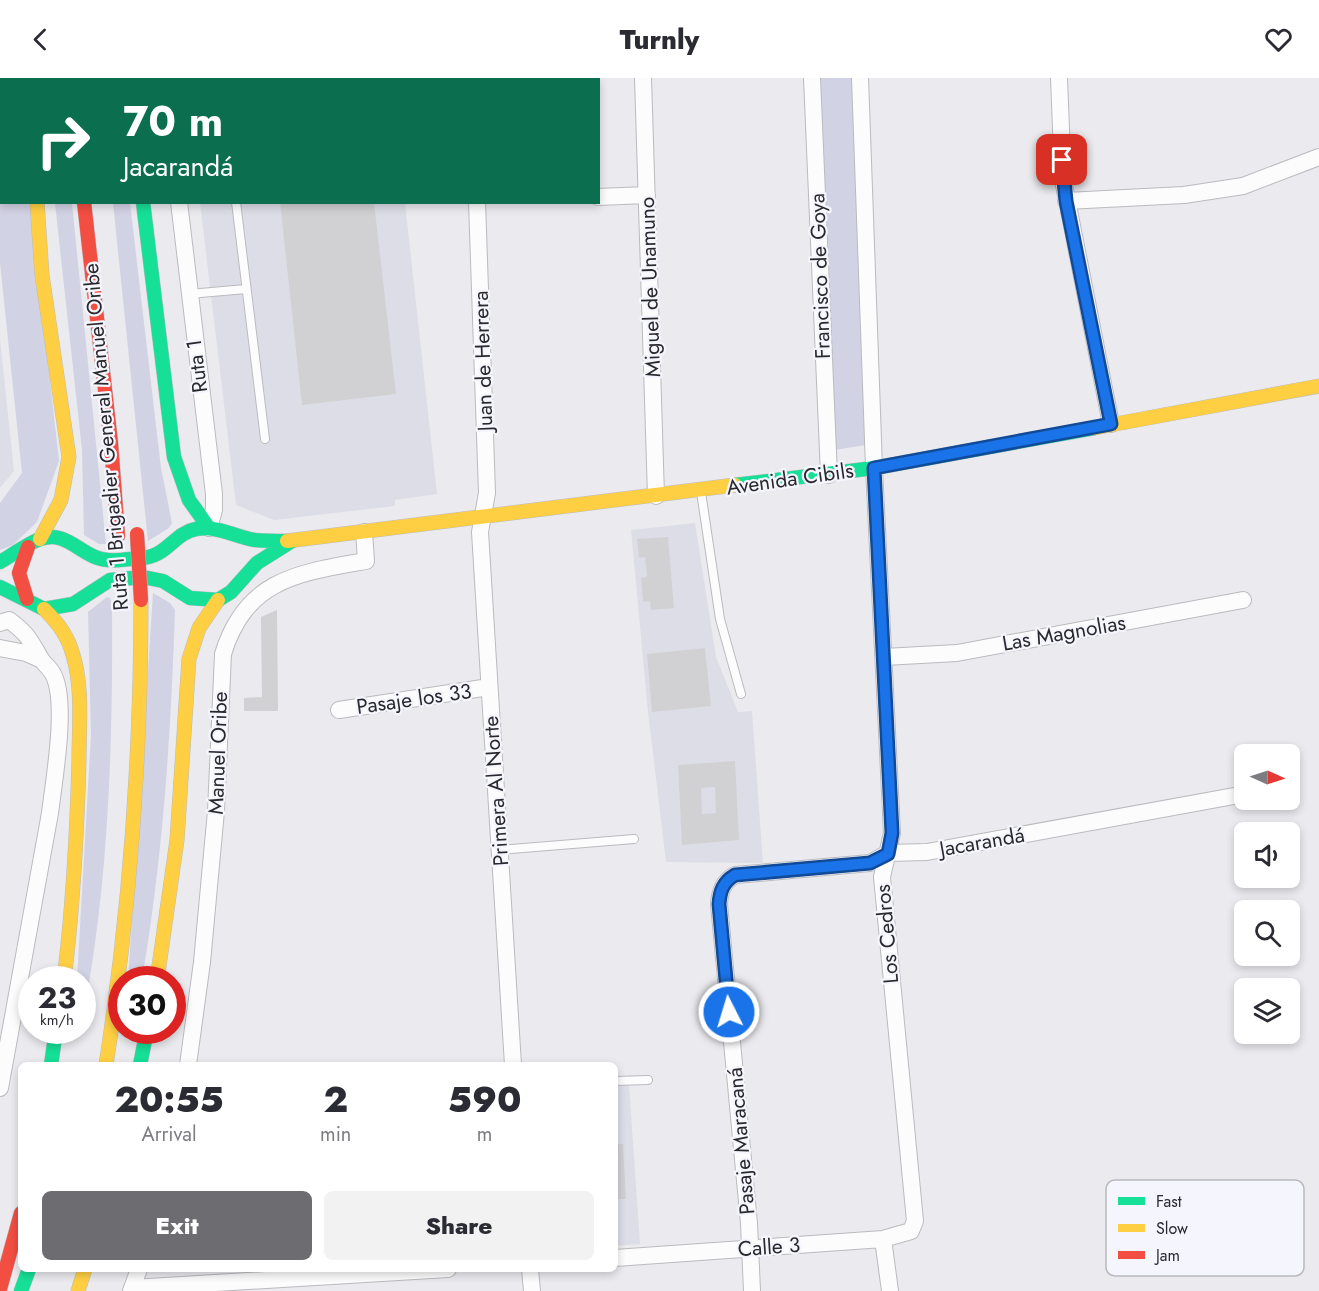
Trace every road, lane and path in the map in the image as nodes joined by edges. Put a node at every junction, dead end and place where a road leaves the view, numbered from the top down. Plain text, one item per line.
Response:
1 (643, 78) edge
2 (812, 78) edge
3 (860, 78) edge
4 (1059, 78) edge
5 (1319, 157) edge
6 (647, 195) junction
7 (600, 197) edge
8 (1066, 201) junction
9 (37, 204) edge
10 (84, 204) edge
11 (143, 204) edge
12 (179, 204) edge
13 (236, 204) edge
14 (477, 204) edge
15 (246, 289) junction
16 (189, 294) junction
17 (1319, 386) edge
18 (1111, 424) junction
19 (265, 439) dead end
20 (874, 468) junction
21 (829, 475) junction
22 (701, 491) junction
23 (656, 496) junction
24 (483, 518) junction
25 (136, 528) dead end
26 (216, 530) junction
27 (364, 532) junction
28 (292, 541) junction
29 (34, 543) junction
30 (0, 562) edge
31 (238, 583) junction
32 (0, 587) edge
33 (121, 591) dead end
34 (27, 599) junction
35 (218, 600) junction
36 (1243, 600) dead end
37 (44, 609) junction
38 (5, 622) edge
39 (0, 648) edge
40 (884, 657) junction
41 (42, 660) junction
42 (489, 687) junction
43 (741, 694) dead end
44 (339, 710) dead end
45 (1234, 796) edge
46 (634, 839) dead end
47 (499, 850) junction
48 (888, 854) junction
49 (724, 885) joint
50 (66, 966) edge
51 (159, 966) edge
52 (54, 1044) edge
53 (144, 1044) edge
54 (51, 1062) edge
55 (105, 1062) edge
56 (141, 1062) edge
57 (188, 1062) edge
58 (513, 1062) edge
59 (648, 1080) dead end
60 (618, 1081) edge
61 (0, 1088) edge
62 (915, 1221) joint
63 (18, 1224) edge
64 (883, 1239) junction
65 (748, 1248) junction
66 (618, 1258) edge
67 (27, 1272) edge
68 (84, 1272) edge
69 (138, 1272) edge
70 (425, 1272) edge
71 (530, 1272) edge
72 (340, 1283) edge
73 (0, 1289) edge
74 (132, 1290) edge
75 (21, 1291) edge
76 (78, 1291) edge
77 (532, 1291) edge
78 (752, 1291) edge
79 (890, 1291) edge

1 - 6 street, Miguel de Unamuno
2 - 21 street, Francisco de Goya
3 - 20 street
4 - 8 street
5 - 8 street
6 - 7 street
6 - 23 street, Miguel de Unamuno
8 - 18 street
9 - 29 main road
10 - 33 main road, Ruta 1 Brigadier General Manuel Oribe
11 - 26 main road
12 - 16 street, Ruta 1
13 - 15 lane
14 - 24 street, Juan de Herrera
15 - 16 lane
15 - 19 lane
16 - 26 street, Ruta 1
17 - 18 main road, Avenida Cibils
18 - 20 main road, Avenida Cibils
20 - 21 main road, Avenida Cibils
20 - 40 street, Los Cedros
21 - 22 main road, Avenida Cibils
22 - 23 main road, Avenida Cibils
22 - 43 lane
23 - 24 main road, Avenida Cibils
24 - 27 main road, Avenida Cibils
24 - 42 street, Primera Al Norte
25 - 55 main road, Ruta 1 Brigadier General Manuel Oribe, bridge
26 - 28 main road, Avenida Cibils
26 - 29 main road, Avenida Cibils
26 - 31 main road
27 - 28 main road, Avenida Cibils
27 - 57 street, Manuel Oribe
28 - 31 main road, Avenida Cibils
29 - 30 main road
29 - 34 main road
31 - 35 main road, Avenida Cibils
32 - 34 main road
34 - 37 main road
35 - 37 main road
35 - 51 main road, Avenida Cibils
36 - 40 street, Las Magnolias
37 - 50 main road
38 - 41 street
39 - 41 street
40 - 48 street, Los Cedros
41 - 61 street
42 - 44 street, Pasaje los 33
42 - 47 street, Primera Al Norte
45 - 48 street, Jacarandá
46 - 47 lane
47 - 58 street, Primera Al Norte
48 - 49 street, Jacarandá
48 - 62 street, Los Cedros
49 - 65 street, Pasaje Maracaná
52 - 54 main road
53 - 56 main road
59 - 60 lane
62 - 64 street, Calle 3
63 - 73 main road
64 - 65 street, Calle 3
64 - 79 street
65 - 66 street, Calle 3
65 - 78 street, Pasaje Maracaná
67 - 75 main road
68 - 76 main road
69 - 74 street
70 - 72 street
71 - 77 street
72 - 74 street

